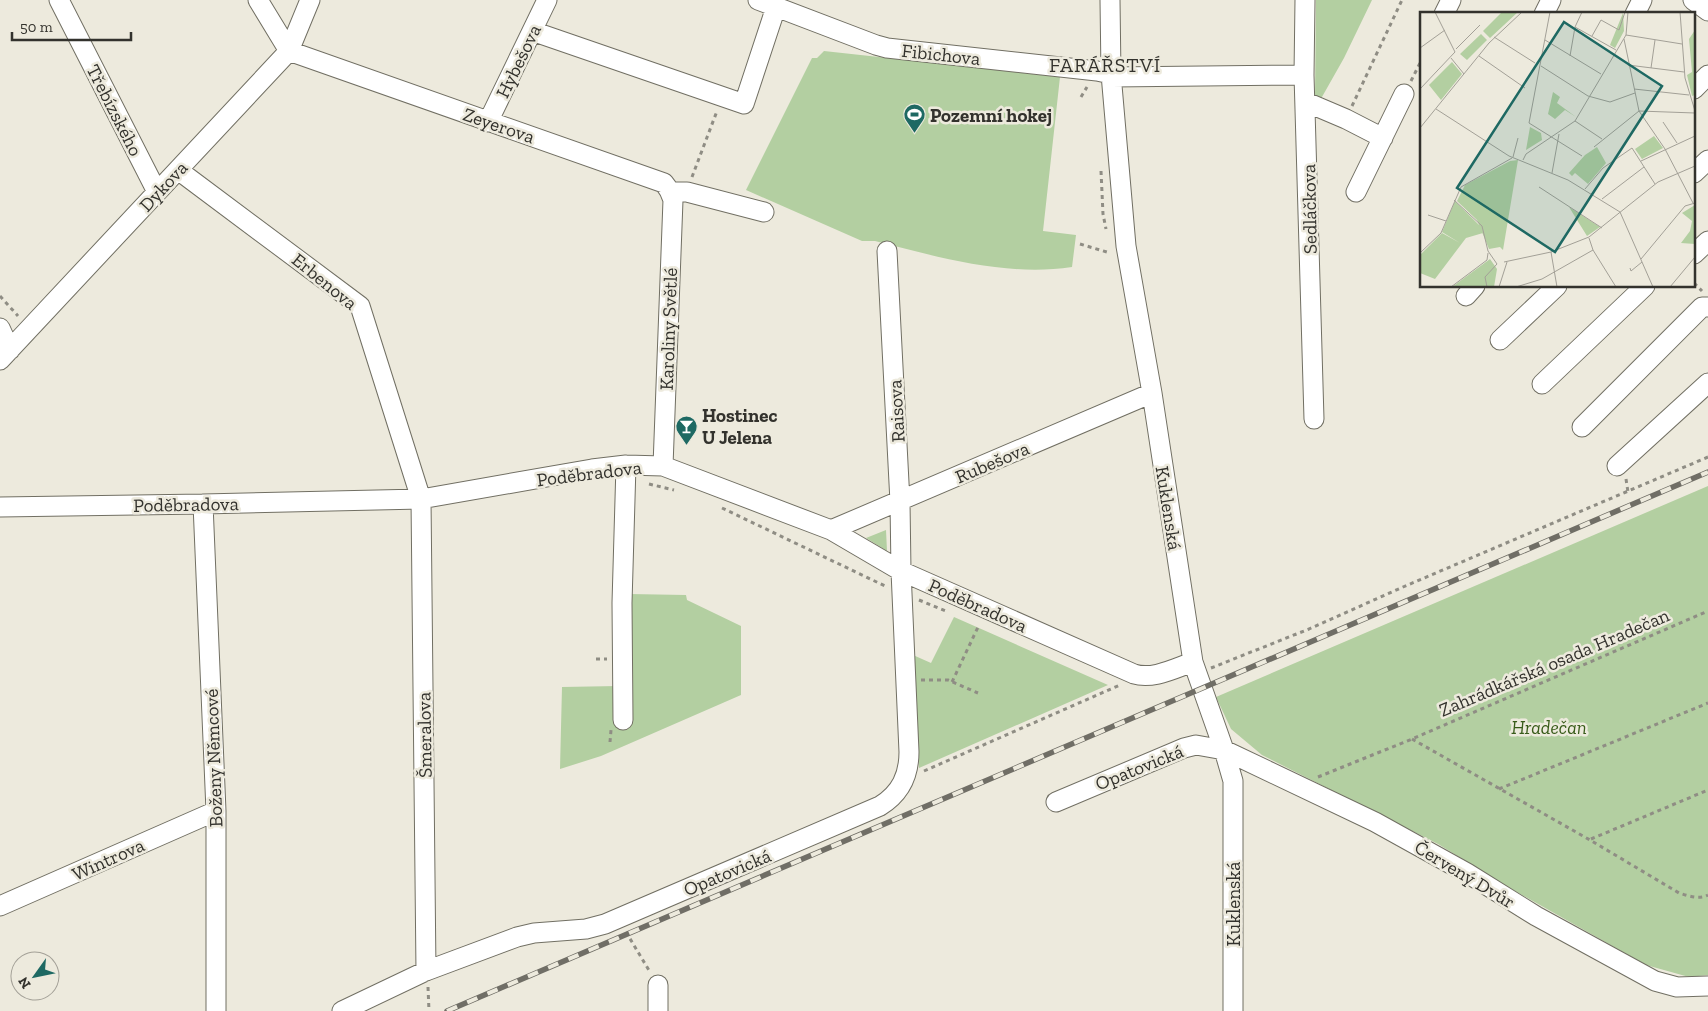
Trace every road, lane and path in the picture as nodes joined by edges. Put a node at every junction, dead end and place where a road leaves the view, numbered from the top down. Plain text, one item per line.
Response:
1 (59, 0) edge
2 (258, 0) edge
3 (310, 0) edge
4 (547, 0) edge
5 (758, 0) edge
6 (1110, 0) edge
7 (1305, 0) edge
8 (1402, 0) edge
9 (1451, 0) edge
10 (1551, 0) edge
11 (1642, 0) edge
12 (776, 7) junction
13 (1445, 12) edge
14 (1545, 12) edge
15 (1636, 12) edge
16 (532, 31) junction
17 (289, 51) junction
18 (1420, 63) edge
19 (1304, 75) junction
20 (1708, 75) edge
21 (1112, 76) junction
22 (1696, 87) edge
23 (1404, 94) joint
24 (722, 96) junction
25 (1306, 102) junction
26 (1346, 119) junction
27 (488, 122) junction
28 (1382, 138) junction
29 (1708, 160) edge
30 (178, 170) junction
31 (1696, 172) edge
32 (157, 192) junction
33 (679, 192) junction
34 (1356, 192) dead end
35 (764, 212) dead end
36 (1708, 241) edge
37 (1080, 244) dead end
38 (887, 251) dead end
39 (1696, 252) edge
40 (1114, 257) dead end
41 (1555, 288) edge
42 (1643, 288) edge
43 (0, 296) edge
44 (1708, 306) edge
45 (18, 316) dead end
46 (0, 328) edge
47 (1500, 340) dead end
48 (5, 355) edge
49 (1708, 383) edge
50 (1542, 384) dead end
51 (1152, 393) junction
52 (1314, 419) dead end
53 (1582, 427) dead end
54 (1708, 457) edge
55 (663, 466) junction
56 (1617, 466) dead end
57 (626, 474) junction
58 (677, 491) dead end
59 (421, 499) junction
60 (900, 502) junction
61 (203, 504) junction
62 (714, 504) dead end
63 (0, 507) edge
64 (831, 530) junction
65 (901, 571) junction
66 (902, 593) junction
67 (1708, 611) edge
68 (953, 614) dead end
69 (987, 629) dead end
70 (1195, 668) junction
71 (1141, 676) junction
72 (906, 680) junction
73 (952, 682) junction
74 (1109, 682) dead end
75 (1118, 686) junction
76 (978, 693) dead end
77 (1708, 703) edge
78 (623, 720) dead end
79 (1412, 739) junction
80 (1224, 750) junction
81 (905, 780) junction
82 (1303, 786) junction
83 (1500, 789) junction
84 (1708, 790) edge
85 (1056, 802) dead end
86 (216, 811) junction
87 (1590, 840) junction
88 (1708, 894) edge
89 (0, 906) edge
90 (619, 918) junction
91 (426, 971) junction
92 (658, 985) joint
93 (1708, 986) edge
94 (216, 1011) edge
95 (342, 1011) edge
96 (658, 1011) edge
97 (1234, 1011) edge

1 - 32 street, Třebízského
2 - 17 street
3 - 17 street, Dykova
4 - 16 street, Hybešova
5 - 12 street, Fibichova
6 - 21 street, Kuklenská
7 - 19 street, Sedláčkova
8 - 26 path
9 - 13 street
10 - 14 street
11 - 15 street
12 - 21 street, Fibichova
12 - 24 street
16 - 24 street
16 - 27 street, Hybešova
17 - 27 street, Zeyerova
17 - 30 street, Dykova
18 - 23 path
19 - 21 street, Fibichova
19 - 25 street, Sedláčkova
20 - 22 street
21 - 51 street, Kuklenská
23 - 28 street
24 - 33 path
25 - 26 street
25 - 52 street, Sedláčkova
26 - 28 street
27 - 33 street, Zeyerova
28 - 34 street
29 - 31 street
30 - 32 street, Dykova
30 - 59 street, Erbenova
32 - 48 street, Dykova
33 - 35 street, Zeyerova
33 - 55 street, Karoliny Světlé
36 - 39 street
37 - 40 path
38 - 60 street, Raisova
41 - 47 street
42 - 50 street
43 - 45 path
44 - 53 street
46 - 48 street
49 - 56 street
51 - 60 street, Rubešova
51 - 70 street, Kuklenská
54 - 70 path
55 - 57 street, Poděbradova
55 - 64 street, Poděbradova
57 - 58 path
57 - 59 street, Poděbradova
57 - 78 street
59 - 61 street, Poděbradova
59 - 91 street, Šmeralova
60 - 64 street, Rubešova
60 - 65 street, Raisova
61 - 63 street, Poděbradova
61 - 86 street, Boženy Němcové
62 - 66 path
64 - 65 street, Poděbradova
65 - 66 street
65 - 71 street, Poděbradova
66 - 68 path
66 - 72 street
67 - 79 path, Zahrádkářská osada Hradečan
69 - 73 path
70 - 71 street
70 - 80 street, Kuklenská
71 - 75 path
72 - 73 path
72 - 81 street
73 - 76 path
74 - 75 path
75 - 81 path
77 - 83 path
79 - 82 path, Zahrádkářská osada Hradečan
79 - 83 path
80 - 82 street, Červený Dvůr
80 - 85 street, Opatovická
80 - 97 street, Kuklenská
81 - 90 street, Opatovická
82 - 93 street, Červený Dvůr
83 - 87 path
84 - 87 path
86 - 89 street, Wintrova
86 - 94 street, Boženy Němcové
87 - 88 path
90 - 91 street, Opatovická
90 - 92 path
91 - 95 street, Opatovická
92 - 96 street

